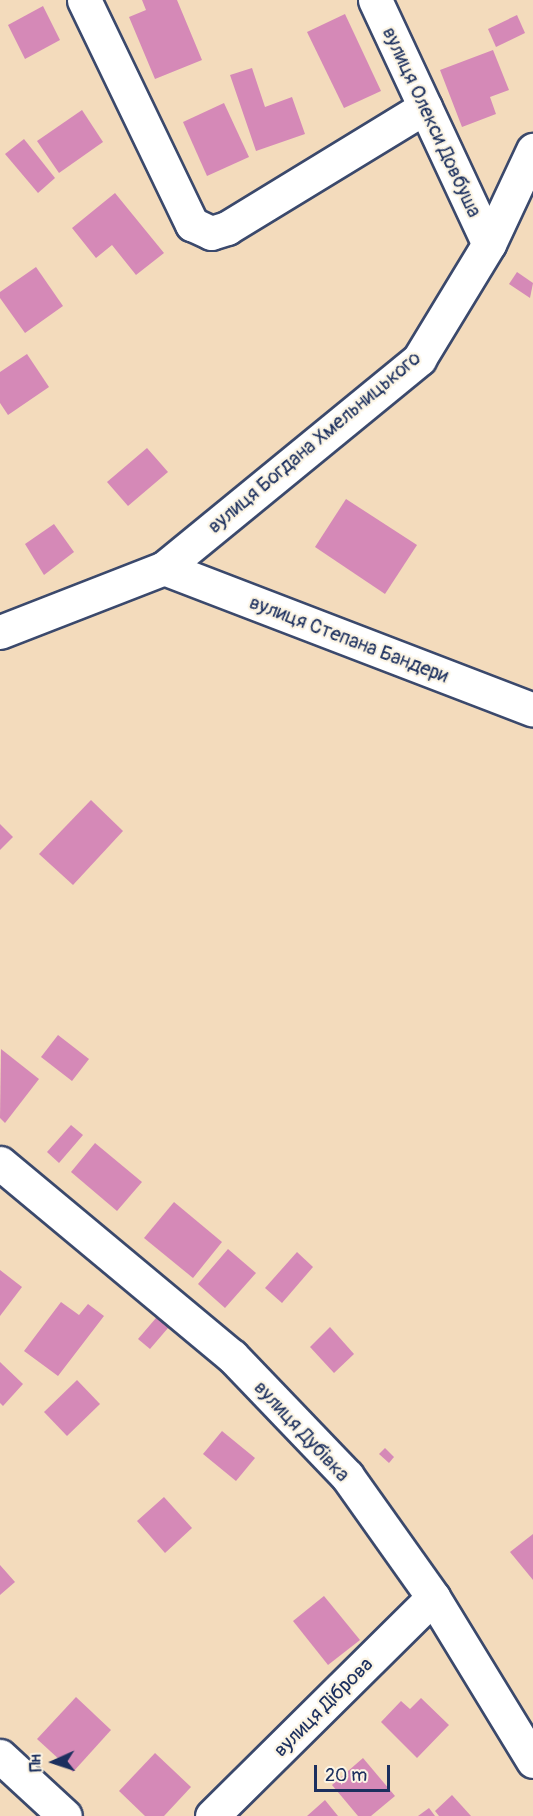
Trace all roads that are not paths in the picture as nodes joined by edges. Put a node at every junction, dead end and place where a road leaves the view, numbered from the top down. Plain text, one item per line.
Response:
1 (84, 0) edge
2 (375, 0) edge
3 (424, 107) junction
4 (533, 150) edge
5 (489, 244) junction
6 (164, 568) junction
7 (0, 632) edge
8 (533, 710) edge
9 (0, 1163) edge
10 (433, 1597) junction
11 (0, 1756) edge
12 (533, 1761) edge
13 (65, 1816) edge
14 (212, 1816) edge

1 - 3 street
2 - 3 street, вулиця Олекси Довбуша
3 - 5 street, вулиця Олекси Довбуша
4 - 5 street, вулиця Богдана Хмельницького
5 - 6 street, вулиця Богдана Хмельницького
6 - 7 street, вулиця Богдана Хмельницького
6 - 8 street, вулиця Степана Бандери
9 - 10 street, вулиця Дубівка
10 - 12 street, вулиця Дубівка
10 - 14 street, вулиця Діброва
11 - 13 street

